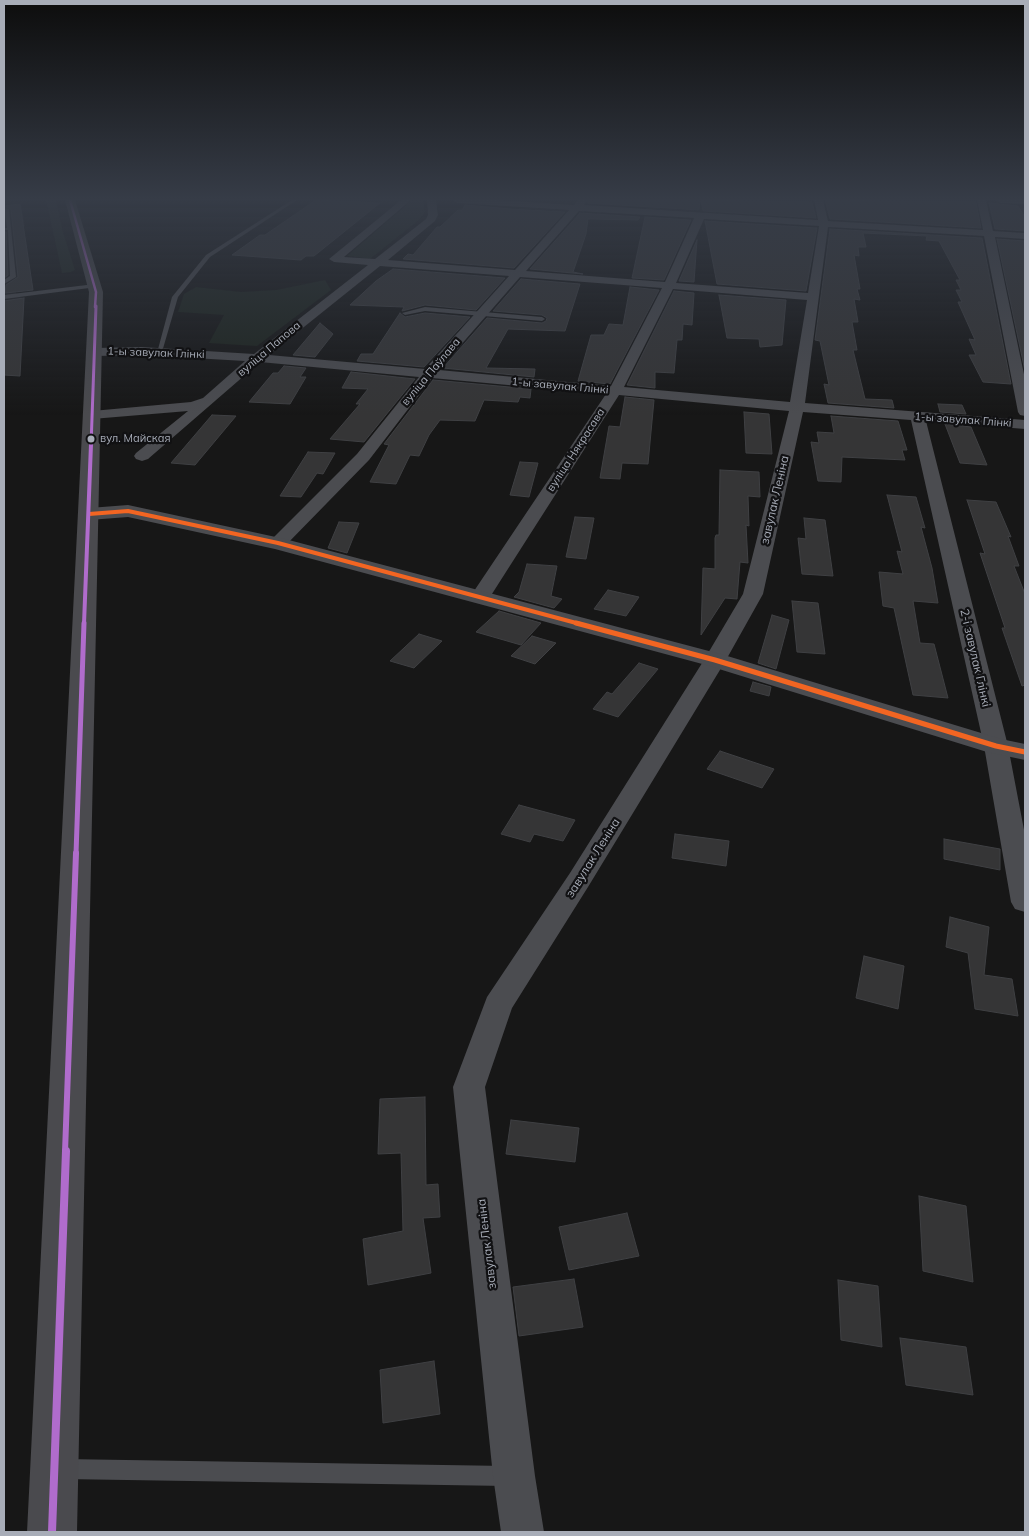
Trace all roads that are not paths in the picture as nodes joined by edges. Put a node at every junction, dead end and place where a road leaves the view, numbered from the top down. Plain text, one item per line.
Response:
1 (12, 272) edge
2 (91, 272) edge
3 (195, 272) edge
4 (365, 272) edge
5 (485, 272) edge
6 (520, 272) edge
7 (675, 272) edge
8 (817, 272) edge
9 (996, 272) edge
10 (518, 274) junction
11 (4, 282) edge
12 (95, 286) junction
13 (669, 286) junction
14 (814, 297) junction
15 (4, 298) edge
16 (405, 313) dead end
17 (481, 313) junction
18 (542, 319) dead end
19 (94, 352) junction
20 (160, 352) junction
21 (257, 358) junction
22 (429, 373) junction
23 (615, 391) junction
24 (208, 401) junction
25 (797, 408) junction
26 (1025, 412) edge
27 (92, 415) junction
28 (918, 417) junction
29 (1025, 424) edge
30 (142, 456) dead end
31 (89, 514) junction
32 (278, 544) junction
33 (480, 597) junction
34 (715, 660) junction
35 (996, 746) junction
36 (1025, 752) edge
37 (1025, 902) edge
38 (54, 1469) junction
39 (514, 1476) junction
40 (52, 1532) edge
41 (522, 1532) edge

1 - 11 lane
2 - 12 main road
3 - 20 lane
4 - 21 street, вуліца Папова
5 - 10 street
6 - 10 street, вуліца Паўлава
7 - 13 street, вуліца Някрасава
8 - 14 street, завулак Леніна
9 - 26 street
10 - 13 street
10 - 17 street, вуліца Паўлава
12 - 15 lane
12 - 19 main road
13 - 14 street
13 - 23 street, вуліца Някрасава
14 - 25 street, завулак Леніна
16 - 17 lane
17 - 18 lane
17 - 22 street, вуліца Паўлава
19 - 20 street, 1-ы завулак Глінкі
19 - 27 main road
20 - 21 street, 1-ы завулак Глінкі
21 - 22 street, 1-ы завулак Глінкі
21 - 24 street, вуліца Папова
22 - 23 street, 1-ы завулак Глінкі
22 - 32 street, вуліца Паўлава
23 - 25 street, 1-ы завулак Глінкі
23 - 33 street, вуліца Някрасава
24 - 27 street, вуліца Папова
24 - 30 street
25 - 28 street, 1-ы завулак Глінкі
25 - 34 street, завулак Леніна
27 - 31 main road
28 - 29 street, 1-ы завулак Глінкі
28 - 35 street, 2-і завулак Глінкі
31 - 32 street
31 - 38 main road
32 - 33 street
33 - 34 street
34 - 35 street
34 - 39 street, завулак Леніна
35 - 36 street
35 - 37 street, 2-і завулак Глінкі
38 - 39 lane
38 - 40 main road
39 - 41 street, завулак Леніна

